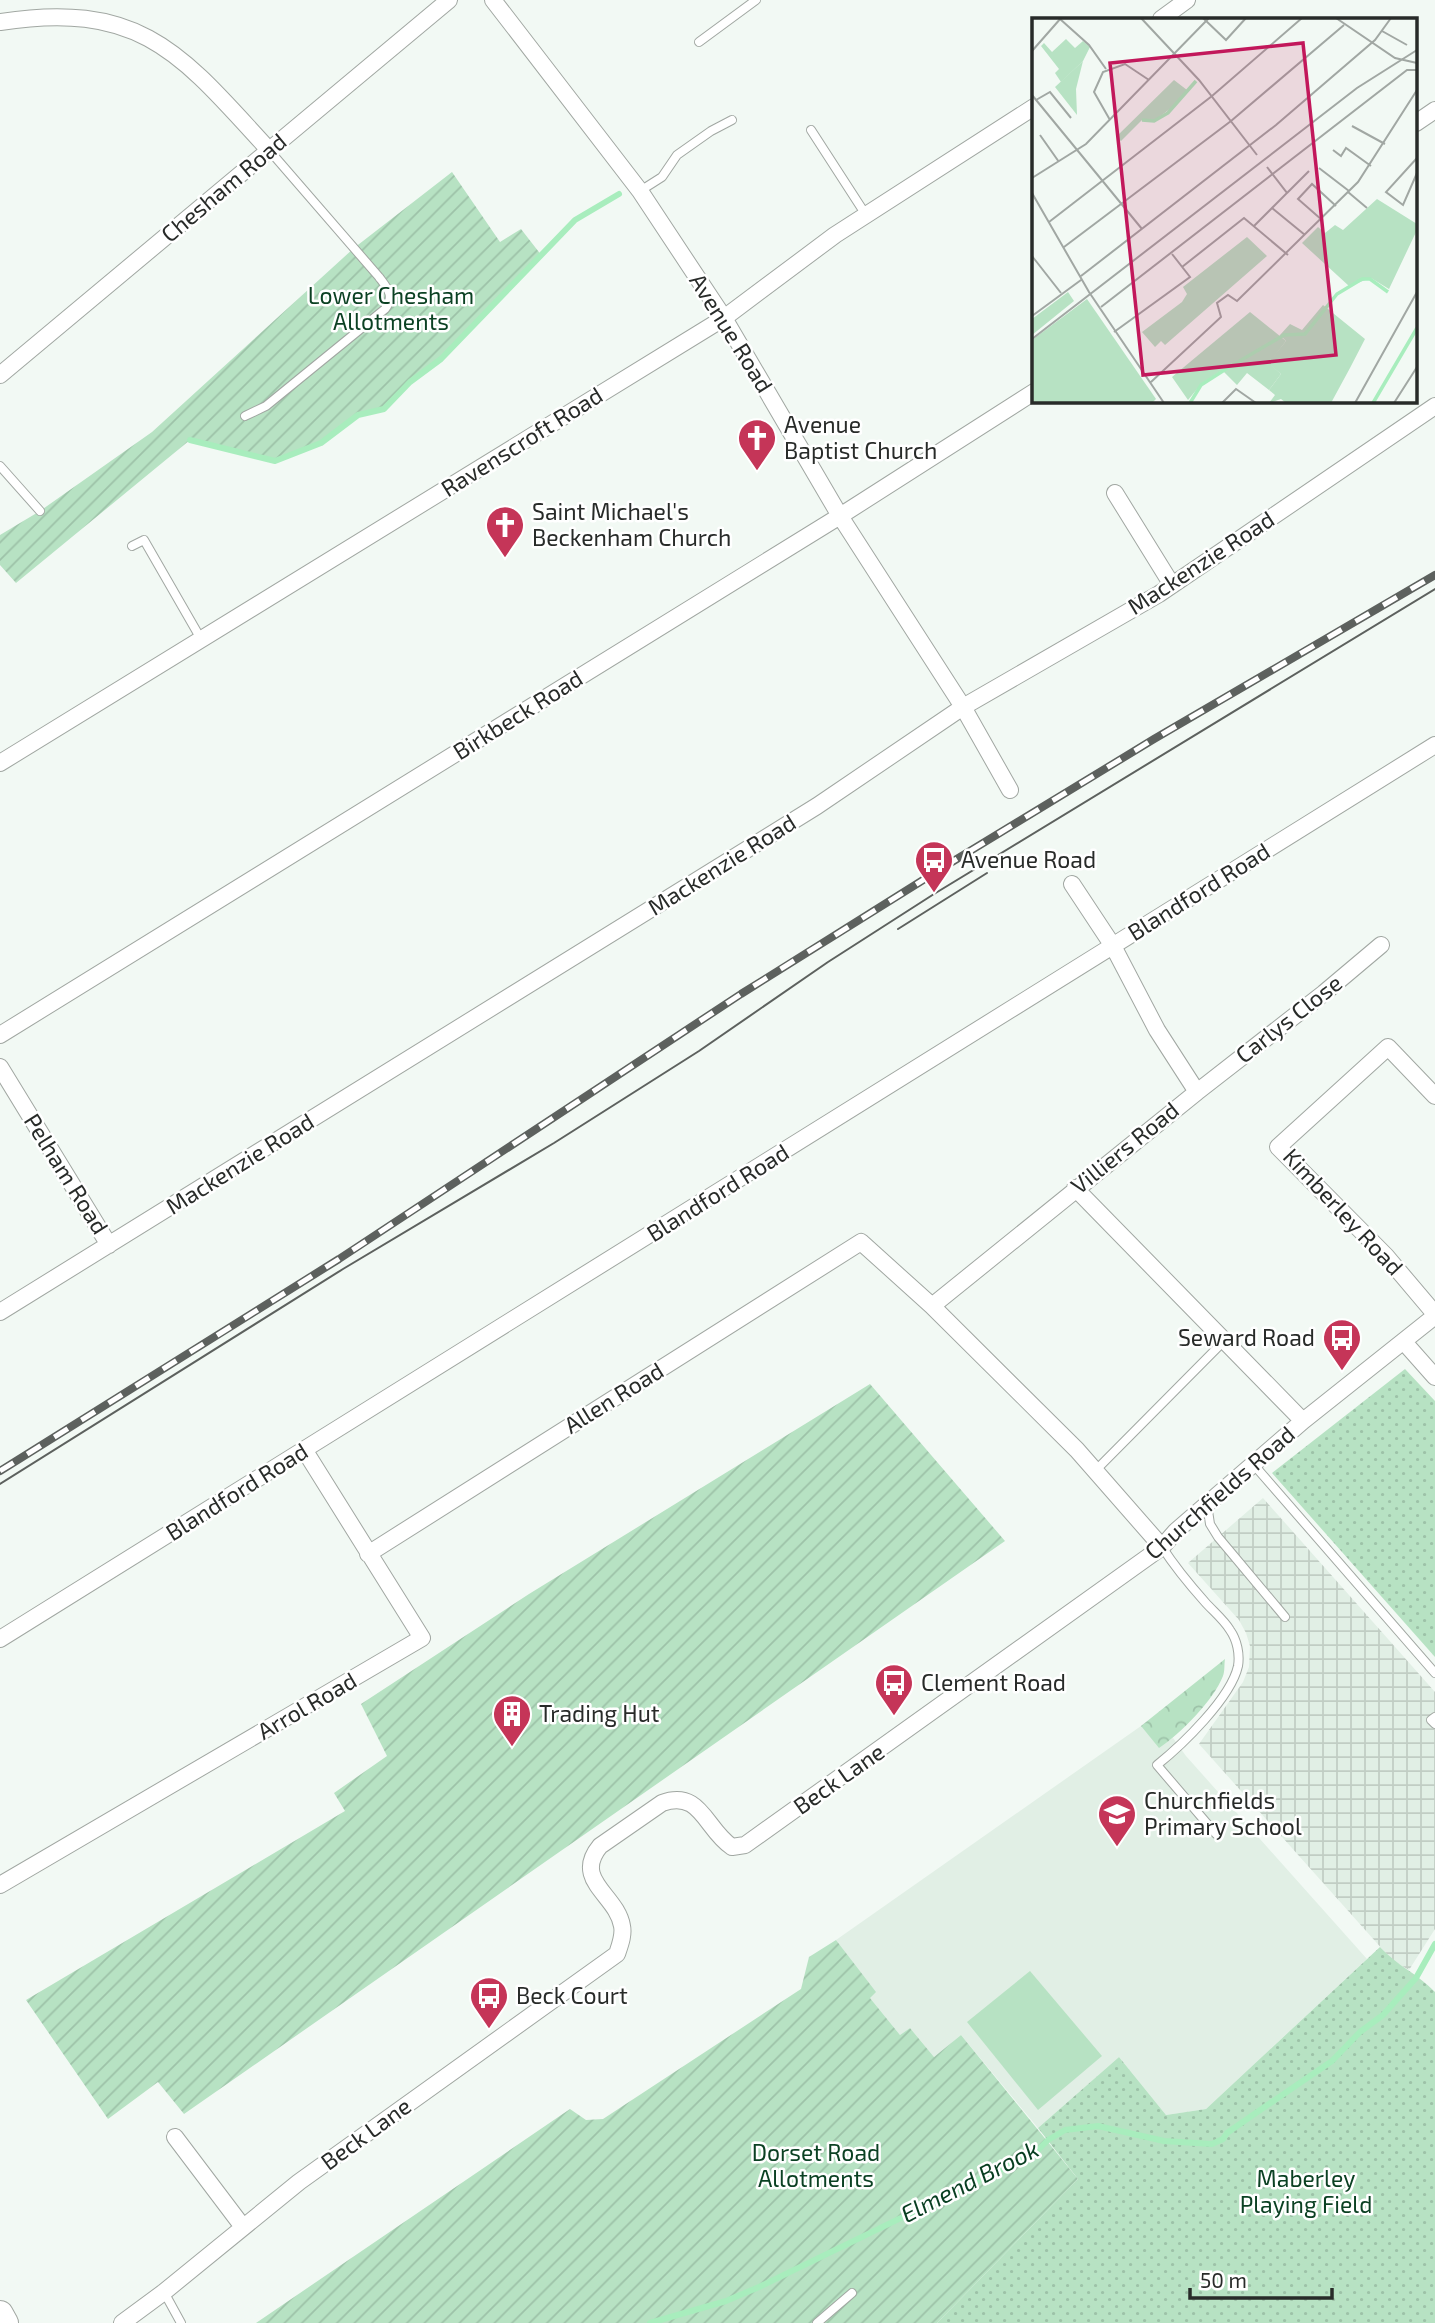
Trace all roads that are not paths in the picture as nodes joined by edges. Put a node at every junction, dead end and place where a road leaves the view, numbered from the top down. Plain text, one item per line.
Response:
1 (449, 0) edge
2 (493, 0) edge
3 (756, 0) edge
4 (1187, 0) edge
5 (1162, 18) edge
6 (0, 22) edge
7 (699, 42) dead end
8 (1032, 108) edge
9 (1435, 110) edge
10 (732, 120) dead end
11 (1418, 122) edge
12 (811, 130) dead end
13 (269, 150) junction
14 (640, 191) junction
15 (866, 215) junction
16 (724, 318) junction
17 (0, 375) edge
18 (1032, 393) edge
19 (1435, 406) edge
20 (245, 416) dead end
21 (0, 466) edge
22 (1115, 493) dead end
23 (40, 511) dead end
24 (840, 516) junction
25 (132, 546) dead end
26 (1172, 585) junction
27 (201, 639) junction
28 (963, 707) junction
29 (1435, 745) edge
30 (0, 763) edge
31 (1010, 790) dead end
32 (1072, 884) dead end
33 (1381, 944) dead end
34 (1113, 946) junction
35 (0, 1035) edge
36 (0, 1068) edge
37 (1197, 1092) junction
38 (1435, 1096) edge
39 (1075, 1188) junction
40 (109, 1245) junction
41 (932, 1306) junction
42 (0, 1312) edge
43 (1435, 1315) edge
44 (1225, 1340) junction
45 (1404, 1342) junction
46 (1435, 1377) edge
47 (1303, 1421) junction
48 (304, 1451) junction
49 (1254, 1465) junction
50 (1096, 1470) junction
51 (1207, 1504) junction
52 (1162, 1547) junction
53 (368, 1554) junction
54 (1285, 1617) dead end
55 (0, 1639) edge
56 (1001, 1664) joint
57 (1435, 1673) edge
58 (1435, 1717) edge
59 (1435, 1724) edge
60 (1216, 1833) dead end
61 (0, 1885) edge
62 (175, 2137) dead end
63 (243, 2227) junction
64 (164, 2292) junction
65 (852, 2293) dead end
66 (0, 2314) edge
67 (5, 2323) edge
68 (122, 2323) edge
69 (181, 2323) edge
70 (817, 2323) edge

1 - 13 street, Chesham Road
2 - 14 street, Avenue Road
3 - 7 lane
4 - 5 street
6 - 13 street
8 - 15 street, Ravenscroft Road
9 - 11 street
10 - 14 lane
12 - 15 lane
13 - 17 street, Chesham Road
13 - 20 lane
14 - 16 street, Avenue Road
15 - 16 street, Ravenscroft Road
16 - 24 street, Avenue Road
16 - 27 street, Ravenscroft Road
18 - 24 street, Birkbeck Road
19 - 26 street, Mackenzie Road
21 - 23 lane
22 - 26 street
24 - 28 street, Avenue Road
24 - 35 street, Birkbeck Road
25 - 27 lane
26 - 28 street, Mackenzie Road
27 - 30 street, Ravenscroft Road
28 - 31 street, Avenue Road
28 - 40 street, Mackenzie Road
29 - 34 street, Blandford Road
32 - 34 street, Villiers Road
33 - 37 street, Carlys Close
34 - 37 street, Villiers Road
34 - 48 street, Blandford Road
36 - 40 street, Pelham Road
37 - 39 street, Villiers Road
38 - 43 street, Kimberley Road
39 - 41 street, Villiers Road
39 - 44 street
40 - 42 street, Mackenzie Road
41 - 50 street
41 - 53 street, Allen Road
43 - 45 street, Churchfields Road
44 - 47 street
44 - 50 lane
45 - 46 street
45 - 47 street, Churchfields Road
47 - 49 street, Churchfields Road
48 - 53 street, Arrol Road
48 - 55 street, Blandford Road
49 - 51 street, Churchfields Road
49 - 57 lane
50 - 52 street
51 - 52 street, Churchfields Road
51 - 54 lane
52 - 56 street, Churchfields Road
52 - 60 lane
53 - 61 street, Arrol Road
56 - 63 street, Beck Lane
58 - 59 lane
62 - 63 street
63 - 64 street, Beck Lane
64 - 68 street, Beck Lane
64 - 69 lane
65 - 70 lane
66 - 67 main road

